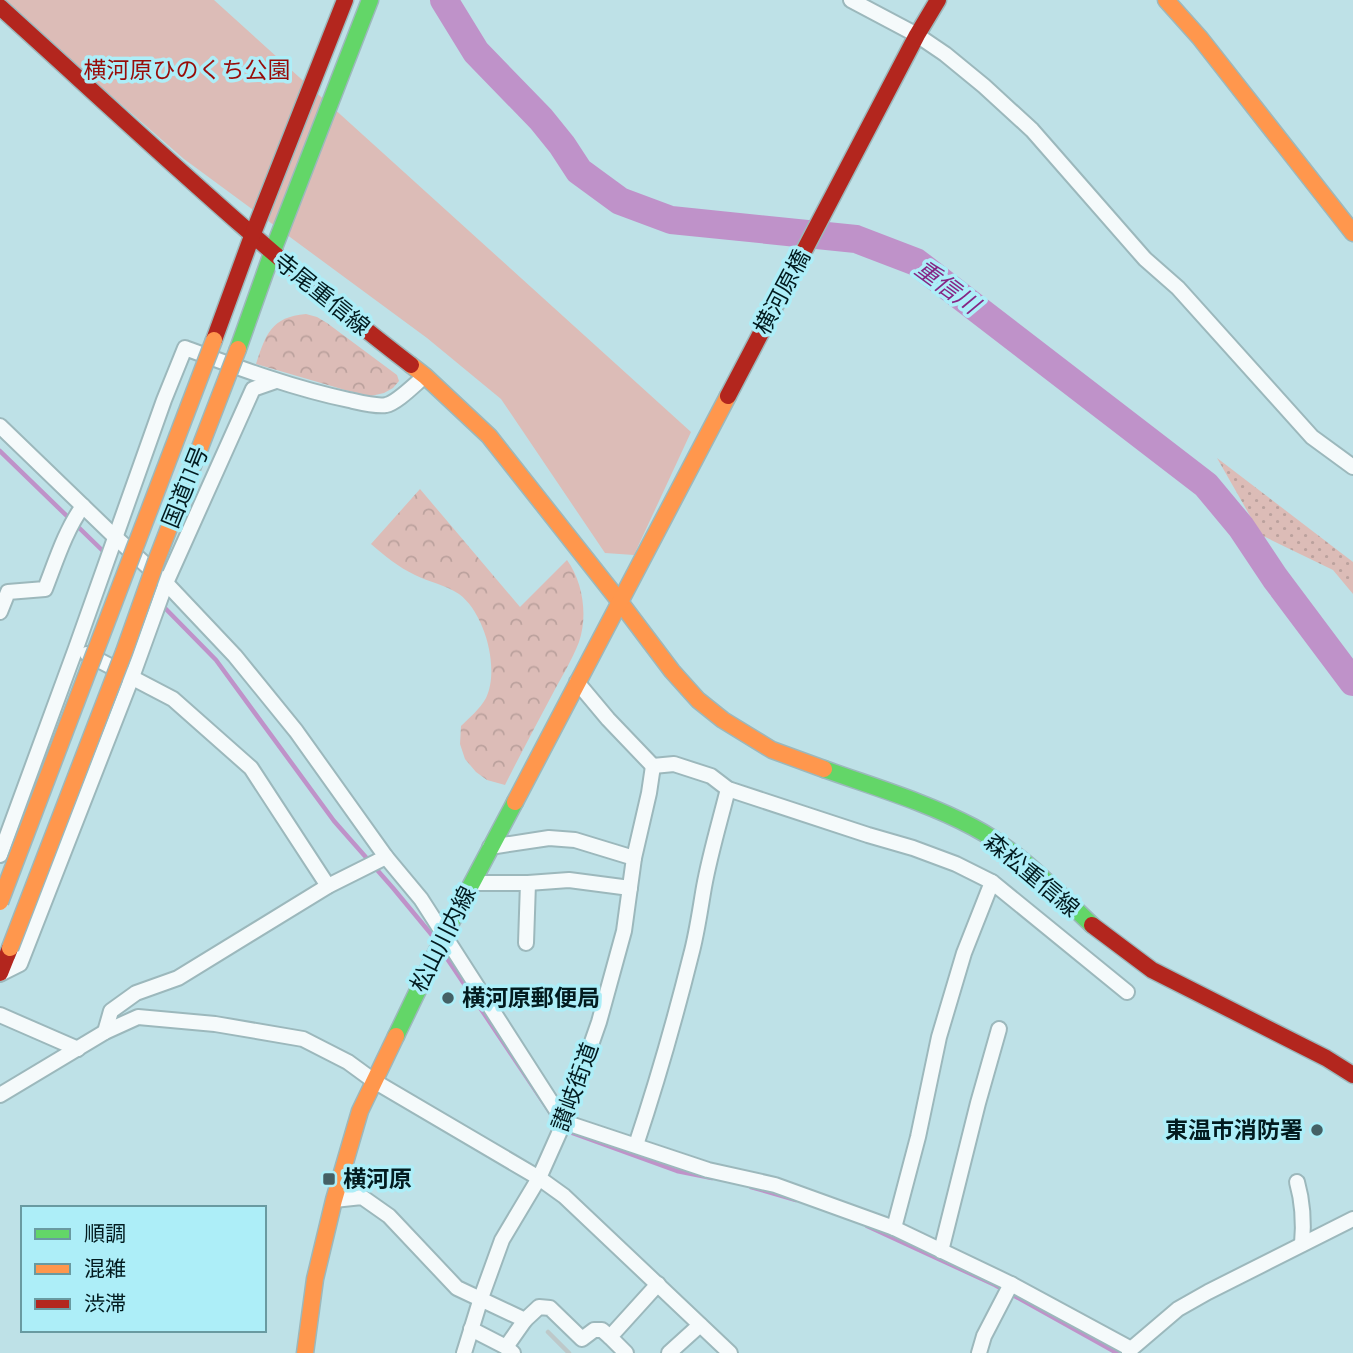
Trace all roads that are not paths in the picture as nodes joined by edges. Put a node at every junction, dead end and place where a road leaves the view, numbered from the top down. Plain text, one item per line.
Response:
1 (345, 0) edge
2 (370, 0) edge
3 (851, 0) edge
4 (938, 0) edge
5 (1166, 0) edge
6 (0, 8) edge
7 (917, 35) junction
8 (1353, 233) edge
9 (252, 236) junction
10 (272, 253) junction
11 (425, 376) junction
12 (276, 381) junction
13 (0, 426) edge
14 (1353, 467) edge
15 (83, 506) junction
16 (115, 537) junction
17 (646, 550) joint
18 (166, 583) junction
19 (620, 602) junction
20 (0, 612) edge
21 (76, 648) junction
22 (132, 677) junction
23 (577, 682) junction
24 (653, 766) junction
25 (729, 789) junction
26 (490, 847) junction
27 (0, 855) edge
28 (386, 857) junction
29 (634, 858) junction
30 (992, 882) junction
31 (472, 883) junction
32 (528, 883) junction
33 (328, 886) junction
34 (630, 888) junction
35 (0, 902) edge
36 (445, 934) junction
37 (526, 943) dead end
38 (0, 974) edge
39 (1127, 992) dead end
40 (0, 1015) edge
41 (999, 1029) dead end
42 (104, 1032) junction
43 (78, 1049) junction
44 (1353, 1075) edge
45 (374, 1081) junction
46 (0, 1095) edge
47 (562, 1126) junction
48 (636, 1145) junction
49 (539, 1178) junction
50 (1297, 1182) dead end
51 (334, 1200) junction
52 (1353, 1219) edge
53 (894, 1228) junction
54 (1302, 1244) junction
55 (941, 1251) junction
56 (658, 1284) junction
57 (1008, 1289) junction
58 (481, 1298) junction
59 (525, 1320) junction
60 (700, 1325) junction
61 (471, 1329) junction
62 (610, 1337) junction
63 (510, 1350) edge
64 (1130, 1351) edge
65 (305, 1353) edge
66 (464, 1353) edge
67 (626, 1353) edge
68 (670, 1353) edge
69 (730, 1353) edge
70 (979, 1353) edge

1 - 9 main road, 国道11号
2 - 10 main road, 国道11号
3 - 7 street
4 - 7 main road
5 - 8 main road
6 - 9 main road, 寺尾重信線
7 - 14 street
7 - 17 main road, 横河原橋
9 - 10 main road, 寺尾重信線
9 - 35 main road, 国道11号, bridge
10 - 11 main road, 寺尾重信線
10 - 38 main road, 国道11号, bridge
11 - 12 street
11 - 19 main road, 寺尾重信線
12 - 16 street
12 - 18 street
13 - 15 street
15 - 16 street
15 - 20 street
16 - 18 street
16 - 21 street
17 - 19 main road, 松山川内線
18 - 22 street
18 - 28 street
19 - 23 main road, 松山川内線
19 - 44 main road, 森松重信線
21 - 22 street
21 - 27 street
22 - 33 street
22 - 38 street
23 - 24 street
23 - 26 main road, 松山川内線
24 - 25 street
24 - 29 street, 讃岐街道
25 - 30 street
25 - 48 street
26 - 29 street
26 - 31 main road, 松山川内線
28 - 33 street
28 - 36 street
29 - 34 street, 讃岐街道
30 - 39 street
30 - 53 street
31 - 32 street
31 - 36 main road, 松山川内線
32 - 34 street
32 - 37 street
33 - 42 street
34 - 47 street, 讃岐街道
36 - 45 main road, 松山川内線
36 - 47 street
40 - 43 street
41 - 55 street
42 - 43 street
42 - 45 street
43 - 46 street
45 - 49 street
45 - 51 main road, 松山川内線
47 - 48 street
47 - 49 street, 讃岐街道
48 - 53 street
49 - 56 street
49 - 58 street, 讃岐街道
50 - 54 street
51 - 58 street
51 - 65 main road, 松山川内線
52 - 54 street
53 - 55 street
54 - 64 street
55 - 57 street
56 - 60 street
56 - 62 street
57 - 64 street
57 - 70 street
58 - 59 street
58 - 61 street, 讃岐街道
59 - 62 street
59 - 63 street
60 - 68 street
60 - 69 street
61 - 63 street
61 - 66 street, 讃岐街道
62 - 67 street

